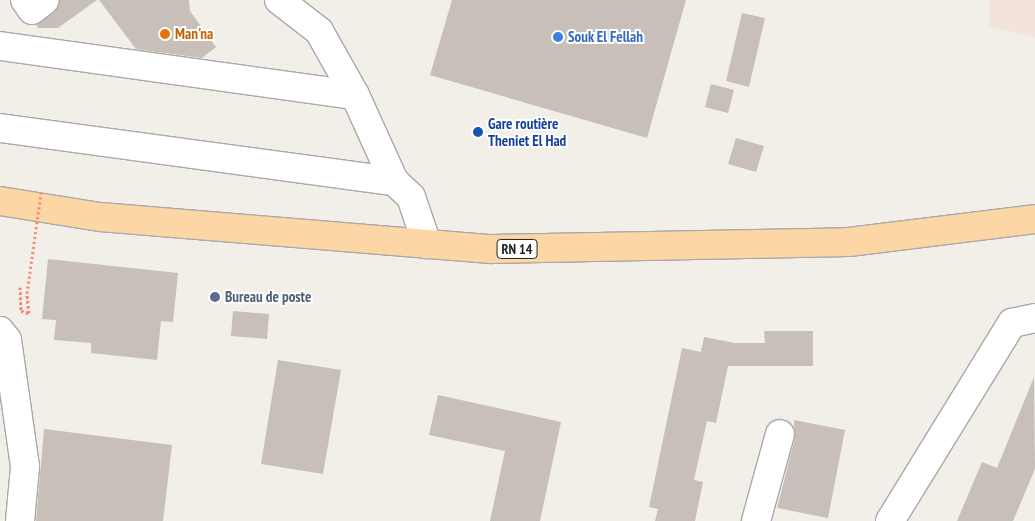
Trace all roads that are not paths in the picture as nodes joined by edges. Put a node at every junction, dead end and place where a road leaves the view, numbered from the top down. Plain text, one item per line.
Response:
1 (24, 0) edge
2 (45, 0) edge
3 (279, 0) edge
4 (0, 46) edge
5 (356, 95) junction
6 (0, 128) edge
7 (394, 181) junction
8 (0, 201) edge
9 (1035, 219) edge
10 (427, 244) junction
11 (1035, 318) edge
12 (0, 331) edge
13 (780, 434) dead end
14 (20, 521) edge
15 (756, 521) edge
16 (890, 521) edge

1 - 2 street
3 - 5 street
4 - 5 street
5 - 7 street
6 - 7 street
7 - 10 street
8 - 10 main road, RN 14
9 - 10 main road, RN 14
11 - 16 street
12 - 14 street
13 - 15 street

